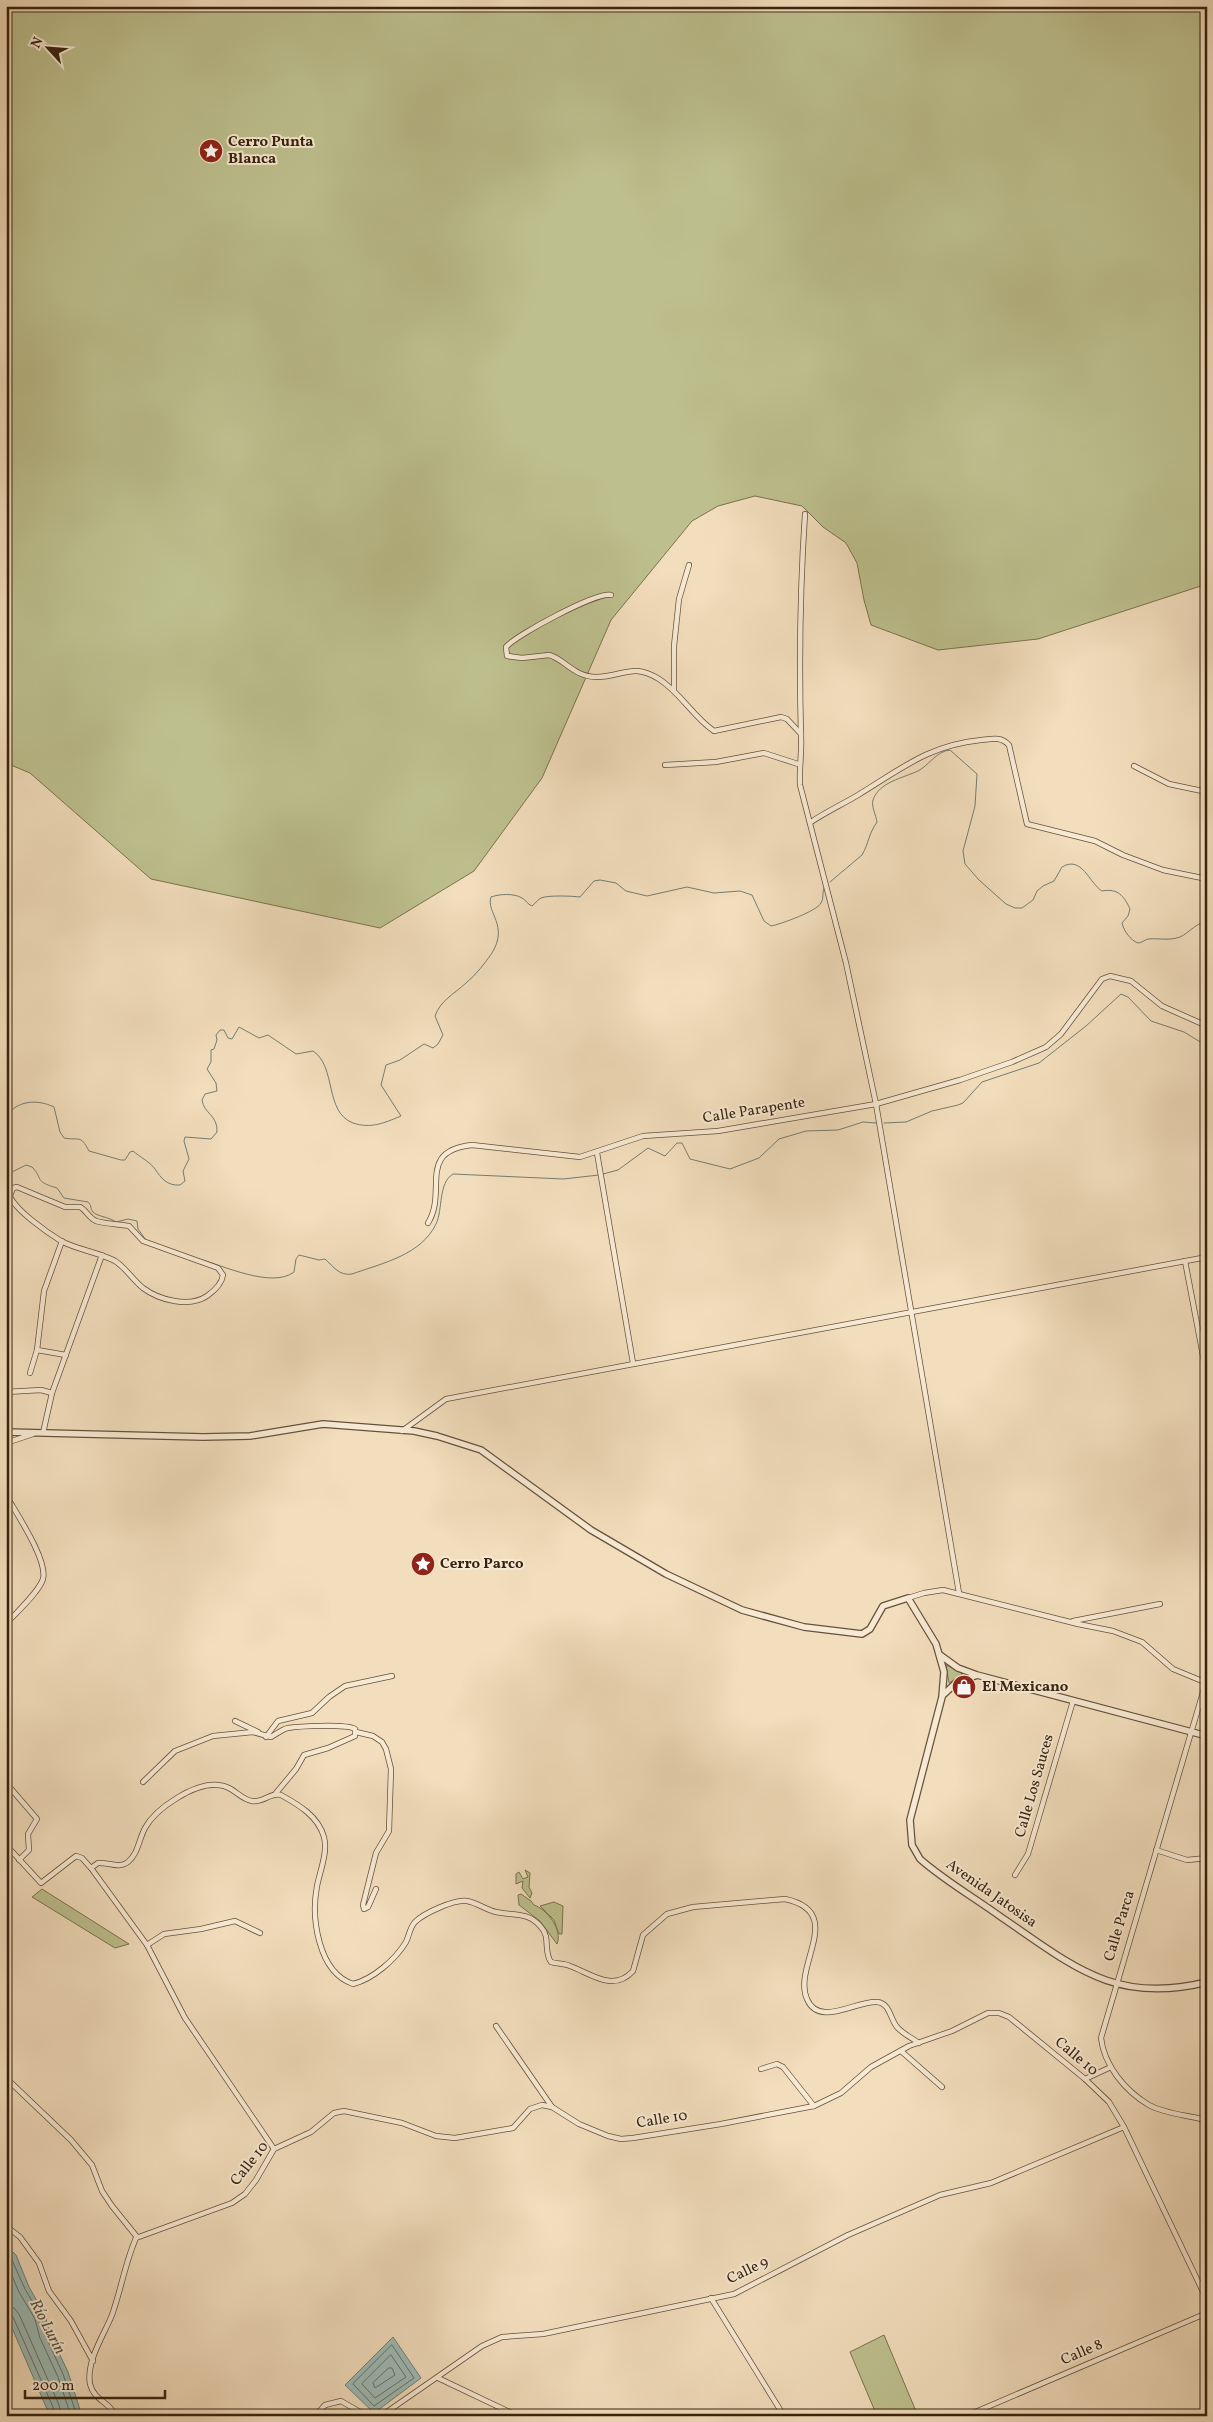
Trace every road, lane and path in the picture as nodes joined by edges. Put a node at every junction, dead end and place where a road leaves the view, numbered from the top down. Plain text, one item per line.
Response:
1 (805, 514) dead end
2 (689, 565) dead end
3 (611, 595) dead end
4 (674, 690) junction
5 (801, 734) junction
6 (798, 764) junction
7 (664, 765) dead end
8 (1134, 766) dead end
9 (1207, 792) edge
10 (811, 822) junction
11 (1207, 879) edge
12 (1207, 1026) edge
13 (876, 1104) junction
14 (596, 1153) junction
15 (428, 1223) dead end
16 (62, 1241) junction
17 (102, 1255) junction
18 (1207, 1257) edge
19 (1185, 1261) junction
20 (913, 1310) junction
21 (37, 1350) junction
22 (66, 1355) junction
23 (1204, 1361) dead end
24 (633, 1363) junction
25 (30, 1373) dead end
26 (6, 1392) edge
27 (52, 1393) junction
28 (402, 1431) junction
29 (6, 1432) edge
30 (40, 1433) junction
31 (6, 1443) edge
32 (6, 1495) edge
33 (959, 1593) junction
34 (908, 1598) junction
35 (1160, 1604) dead end
36 (1072, 1622) junction
37 (6, 1624) edge
38 (940, 1655) junction
39 (976, 1675) junction
40 (392, 1676) dead end
41 (1206, 1683) edge
42 (942, 1697) junction
43 (1073, 1701) junction
44 (235, 1721) dead end
45 (259, 1732) junction
46 (356, 1732) junction
47 (1191, 1732) junction
48 (1207, 1736) edge
49 (266, 1737) junction
50 (143, 1782) dead end
51 (6, 1783) edge
52 (276, 1793) junction
53 (6, 1845) edge
54 (1156, 1850) junction
55 (1207, 1858) edge
56 (19, 1860) junction
57 (92, 1868) junction
58 (1015, 1875) dead end
59 (376, 1889) dead end
60 (260, 1933) dead end
61 (147, 1945) junction
62 (1207, 1982) edge
63 (1116, 1984) junction
64 (496, 2026) dead end
65 (919, 2043) junction
66 (901, 2051) junction
67 (1111, 2067) junction
68 (761, 2069) dead end
69 (6, 2078) edge
70 (1085, 2079) junction
71 (942, 2087) dead end
72 (814, 2106) junction
73 (552, 2107) junction
74 (1207, 2119) edge
75 (1124, 2127) junction
76 (274, 2149) junction
77 (6, 2226) edge
78 (137, 2237) junction
79 (711, 2298) junction
80 (1207, 2300) edge
81 (1207, 2313) edge
82 (93, 2361) junction
83 (438, 2378) junction
84 (115, 2416) edge
85 (315, 2416) edge
86 (367, 2416) edge
87 (382, 2416) edge
88 (518, 2416) edge
89 (784, 2416) edge
90 (966, 2416) edge

1 - 5 street
2 - 4 street
3 - 4 street
4 - 5 street
5 - 6 street
6 - 7 street
6 - 10 street
8 - 9 street
10 - 11 street
10 - 13 street
12 - 13 street, Calle Parapente
13 - 14 street, Calle Parapente
13 - 20 street
14 - 15 street, Calle Parapente
14 - 24 street
16 - 17 street
16 - 17 street
16 - 21 street
17 - 22 street
18 - 19 street
19 - 20 street
19 - 23 street
20 - 24 street
20 - 33 street
21 - 22 street
21 - 25 street
22 - 27 street
24 - 28 street
26 - 27 street
27 - 30 street
28 - 30 street
28 - 34 street
29 - 30 street
30 - 31 street
32 - 37 street
33 - 34 street
33 - 36 street
34 - 38 street, Avenida Jatosisa
35 - 36 street
36 - 41 street
38 - 39 street, Avenida Jatosisa
38 - 42 street, Avenida Jatosisa
39 - 42 street
39 - 43 street, Avenida Jatosisa
40 - 49 street
41 - 47 street, Calle Parca
42 - 63 street, Avenida Jatosisa
43 - 47 street, Avenida Jatosisa
43 - 58 street, Calle Los Sauces
44 - 45 street
45 - 49 street
45 - 50 street
46 - 49 street
46 - 52 street
46 - 59 street
47 - 48 street, Avenida Jatosisa
47 - 54 street, Calle Parca
51 - 56 street
52 - 57 street
52 - 65 street
53 - 56 street
54 - 55 street
54 - 63 street, Calle Parca
56 - 57 street
57 - 61 street
60 - 61 street
61 - 76 street
62 - 63 street, Avenida Jatosisa
63 - 67 street, Calle Parca
64 - 73 street
65 - 66 street, Calle 10
65 - 70 street, Calle 10
66 - 71 street
66 - 72 street, Calle 10
67 - 70 street
67 - 74 street, Calle Parca
68 - 72 street
69 - 78 street
70 - 75 street, Calle 10
72 - 73 street, Calle 10
73 - 76 street, Calle 10
75 - 79 street, Calle 9
75 - 80 street, Calle 10
76 - 78 street, Calle 10
77 - 82 street
78 - 82 street
79 - 83 street, Calle 9
79 - 89 street
81 - 90 street, Calle 8
82 - 84 street
83 - 87 street, Calle 9
83 - 88 street
85 - 86 street

